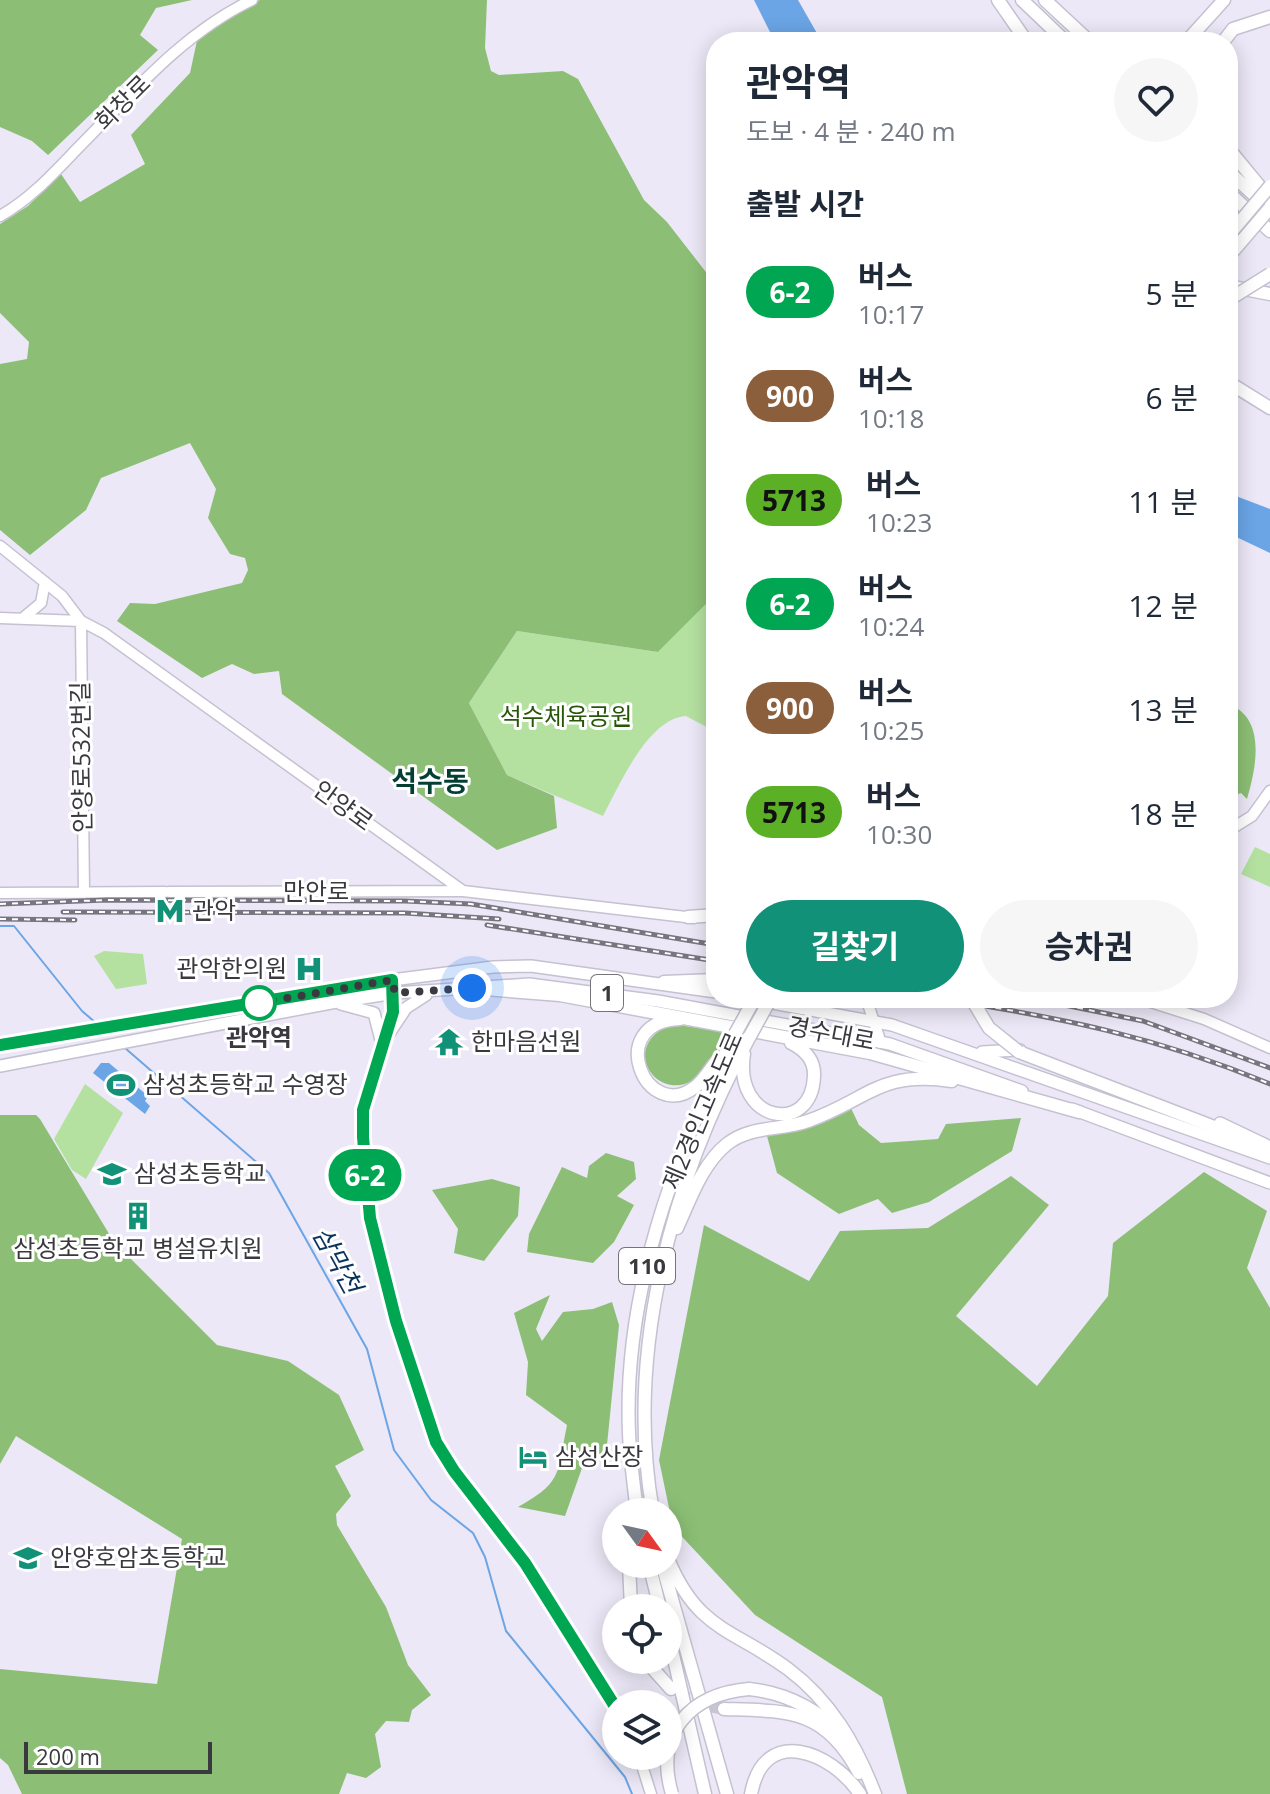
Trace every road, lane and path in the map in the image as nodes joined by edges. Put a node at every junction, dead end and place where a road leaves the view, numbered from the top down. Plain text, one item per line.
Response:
1 (252, 0) edge
2 (998, 0) edge
3 (1022, 0) edge
4 (1045, 0) edge
5 (1224, 0) edge
6 (1270, 17) edge
7 (1020, 32) edge
8 (1056, 32) edge
9 (1079, 32) edge
10 (1195, 32) edge
11 (1231, 32) edge
12 (1238, 160) edge
13 (1238, 180) edge
14 (1270, 186) edge
15 (1270, 199) edge
16 (1238, 201) edge
17 (1270, 209) edge
18 (0, 216) edge
19 (1238, 224) edge
20 (1270, 231) edge
21 (1238, 246) edge
22 (1270, 274) edge
23 (1238, 290) edge
24 (1270, 294) edge
25 (1238, 295) edge
26 (1238, 388) edge
27 (1270, 408) edge
28 (0, 546) edge
29 (45, 582) junction
30 (0, 618) edge
31 (23, 618) junction
32 (81, 621) junction
33 (1270, 791) edge
34 (1238, 825) edge
35 (463, 891) junction
36 (0, 893) edge
37 (84, 893) junction
38 (706, 916) edge
39 (688, 917) junction
40 (706, 920) edge
41 (392, 980) junction
42 (706, 980) edge
43 (664, 982) junction
44 (472, 988) junction
45 (706, 990) edge
46 (435, 991) junction
47 (395, 993) junction
48 (331, 1003) junction
49 (749, 1008) edge
50 (765, 1008) edge
51 (797, 1008) edge
52 (869, 1008) edge
53 (977, 1008) edge
54 (1169, 1008) edge
55 (693, 1019) junction
56 (874, 1023) junction
57 (735, 1034) junction
58 (772, 1035) junction
59 (750, 1036) junction
60 (881, 1043) junction
61 (382, 1044) junction
62 (0, 1045) edge
63 (1270, 1048) edge
64 (976, 1052) junction
65 (0, 1066) edge
66 (998, 1090) junction
67 (1079, 1112) junction
68 (1270, 1152) edge
69 (1270, 1183) edge
70 (664, 1256) junction
71 (629, 1433) junction
72 (628, 1498) edge
73 (636, 1498) edge
74 (651, 1498) edge
75 (666, 1578) edge
76 (677, 1578) edge
77 (658, 1674) edge
78 (677, 1674) edge
79 (671, 1689) tunnel mouth
80 (605, 1690) edge
81 (724, 1709) tunnel mouth
82 (862, 1764) junction
83 (643, 1770) edge
84 (651, 1794) edge
85 (672, 1794) edge
86 (705, 1794) edge
87 (727, 1794) edge
88 (751, 1794) edge
89 (860, 1794) edge
90 (868, 1794) edge
91 (875, 1794) edge

1 - 18 street, 화창로
2 - 7 highway
3 - 8 highway
4 - 9 highway
5 - 10 highway
6 - 11 highway
12 - 15 highway
13 - 17 highway
14 - 19 highway, bridge
16 - 20 highway
17 - 21 highway, bridge
22 - 23 highway, bridge
24 - 25 highway
26 - 27 highway
28 - 29 street
29 - 31 street
29 - 32 street
30 - 31 street, 안양로
31 - 32 street, 안양로
32 - 35 street, 안양로
32 - 37 street, 안양로532번길
33 - 34 street
35 - 37 street, 만안로
35 - 39 street, 안양로
36 - 37 street, 만안로
38 - 39 highway
39 - 40 street, 안양로
41 - 43 main road, 1
41 - 47 street
41 - 62 main road, 1
42 - 43 highway
43 - 45 main road, 1
44 - 46 main road, 경수대로 / 1
44 - 55 highway
44 - 60 main road, 경수대로 / 1
46 - 47 main road, 경수대로 / 1
46 - 61 main road
47 - 48 main road, 경수대로 / 1
47 - 61 street
48 - 61 main road
48 - 65 main road, 경수대로 / 1
49 - 57 highway, 제2경인고속도로 / 110, bridge
50 - 59 highway, 제2경인고속도로 / 110, bridge
51 - 56 main road, 경수대로
52 - 56 street
53 - 68 highway, bridge
54 - 63 street
55 - 57 highway
55 - 58 highway
56 - 60 street
56 - 64 main road, 경수대로
57 - 71 highway, 제2경인고속도로 / 110
58 - 59 highway
58 - 66 highway
59 - 70 highway, 제2경인고속도로 / 110
60 - 67 main road, 경수대로 / 1
61 - 80 street
64 - 68 main road, 경수대로
64 - 68 main road
66 - 67 highway
66 - 70 highway
67 - 69 main road, 경수대로 / 1
70 - 74 highway, 제2경인고속도로 / 110
71 - 72 highway
71 - 73 highway, 제2경인고속도로 / 110
75 - 87 highway
76 - 82 highway
77 - 79 highway
78 - 86 highway
81 - 90 highway
82 - 85 highway, bridge
82 - 91 highway
83 - 84 street
88 - 89 highway

